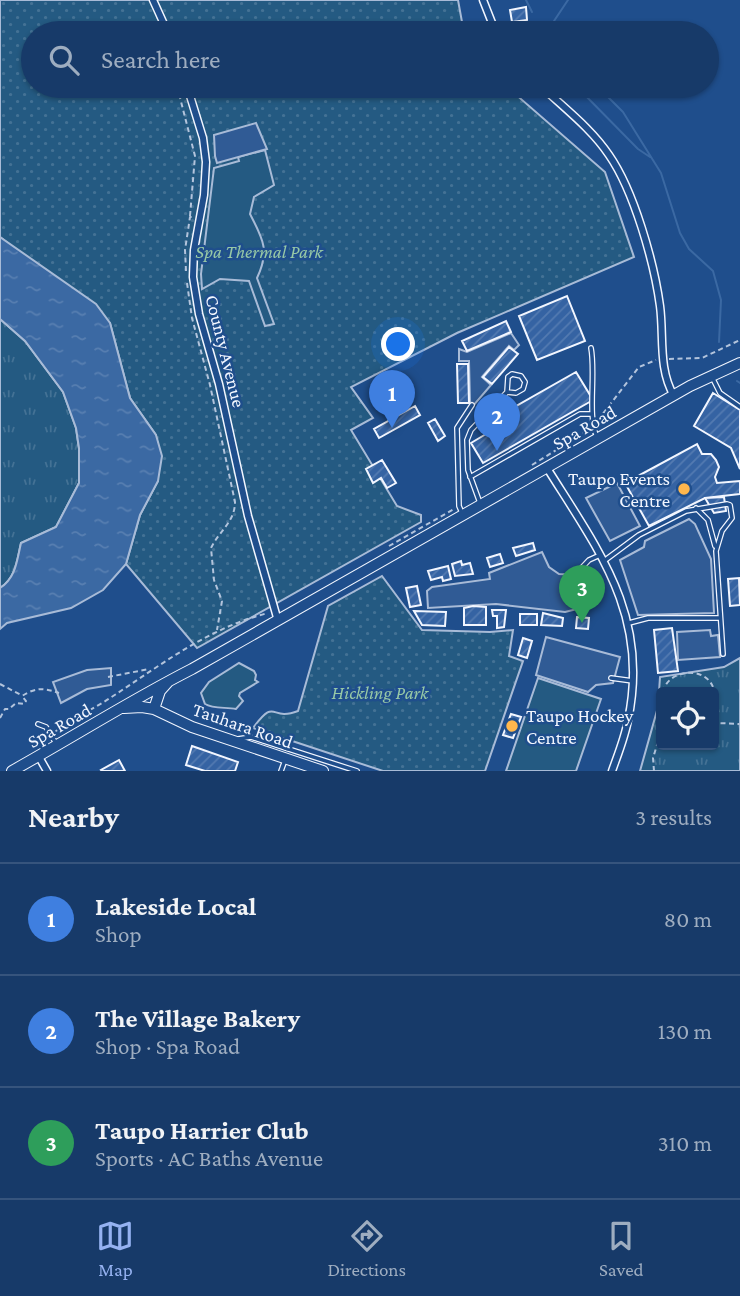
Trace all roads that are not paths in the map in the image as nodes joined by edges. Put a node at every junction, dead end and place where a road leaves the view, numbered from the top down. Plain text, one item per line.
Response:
1 (153, 0) edge
2 (483, 0) edge
3 (163, 21) edge
4 (491, 21) edge
5 (191, 98) edge
6 (554, 98) edge
7 (591, 348) dead end
8 (740, 363) edge
9 (711, 375) junction
10 (507, 392) junction
11 (674, 396) junction
12 (472, 405) dead end
13 (740, 407) edge
14 (592, 414) junction
15 (598, 439) junction
16 (547, 468) junction
17 (470, 477) junction
18 (481, 505) junction
19 (696, 508) junction
20 (462, 515) junction
21 (716, 551) junction
22 (602, 558) junction
23 (573, 576) dead end
24 (720, 618) junction
25 (278, 621) junction
26 (629, 623) junction
27 (723, 654) dead end
28 (611, 678) dead end
29 (170, 680) junction
30 (634, 681) junction
31 (123, 708) junction
32 (154, 709) junction
33 (38, 724) dead end
34 (233, 741) junction
35 (58, 746) junction
36 (38, 757) junction
37 (285, 758) junction
38 (12, 771) edge
39 (47, 771) edge
40 (281, 771) edge
41 (323, 771) edge
42 (357, 771) edge
43 (612, 771) edge

1 - 3 street
2 - 4 street
5 - 25 street, County Avenue
6 - 11 street
7 - 14 lane
8 - 9 main road, Spa Road
9 - 11 main road, Spa Road
9 - 13 lane
10 - 10 lane
10 - 17 lane
11 - 15 main road, Spa Road
12 - 20 lane
14 - 15 lane
14 - 17 lane
15 - 16 main road, Spa Road
16 - 18 main road, Spa Road
16 - 22 street
17 - 18 lane
18 - 20 main road, Spa Road
19 - 21 lane
19 - 21 lane
19 - 22 lane
20 - 25 main road, Spa Road
21 - 24 lane
22 - 23 lane
22 - 26 street
24 - 26 lane
24 - 27 lane
25 - 29 main road, Spa Road
26 - 30 street
28 - 30 lane
29 - 31 main road, Spa Road
29 - 32 main road
30 - 43 street
31 - 32 main road
31 - 35 main road, Spa Road
32 - 34 main road, Tauhara Road
33 - 35 lane
34 - 37 main road, Tauhara Road
34 - 42 lane
35 - 36 main road, Spa Road
36 - 38 main road, Spa Road
36 - 39 street
37 - 40 lane
37 - 41 main road, Tauhara Road

